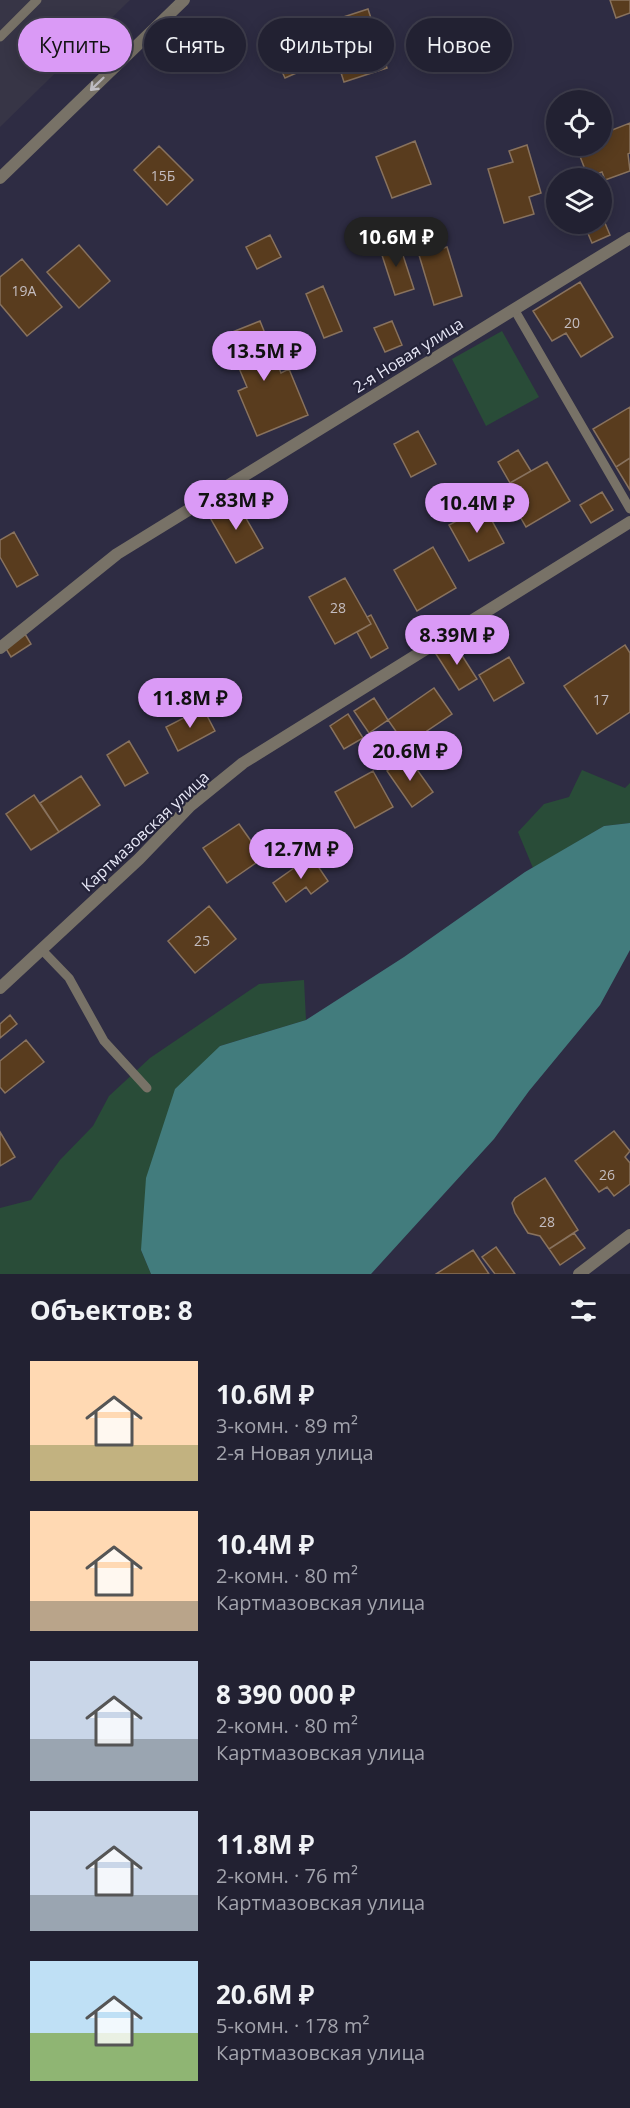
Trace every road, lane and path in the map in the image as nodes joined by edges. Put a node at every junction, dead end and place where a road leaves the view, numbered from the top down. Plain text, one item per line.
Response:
1 (37, 0) edge
2 (184, 0) edge
3 (0, 37) edge
4 (0, 178) edge
5 (630, 238) edge
6 (514, 309) junction
7 (630, 509) edge
8 (630, 522) edge
9 (0, 648) edge
10 (42, 950) junction
11 (0, 988) edge
12 (147, 1088) dead end
13 (630, 1235) edge
14 (579, 1274) edge

1 - 3 lane
2 -> 4 street
5 - 6 street, 2-я Новая улица
6 - 7 lane
6 - 9 street, 2-я Новая улица
8 - 10 street, Картмазовская улица
10 - 11 street, Картмазовская улица
10 - 12 lane
13 - 14 street

